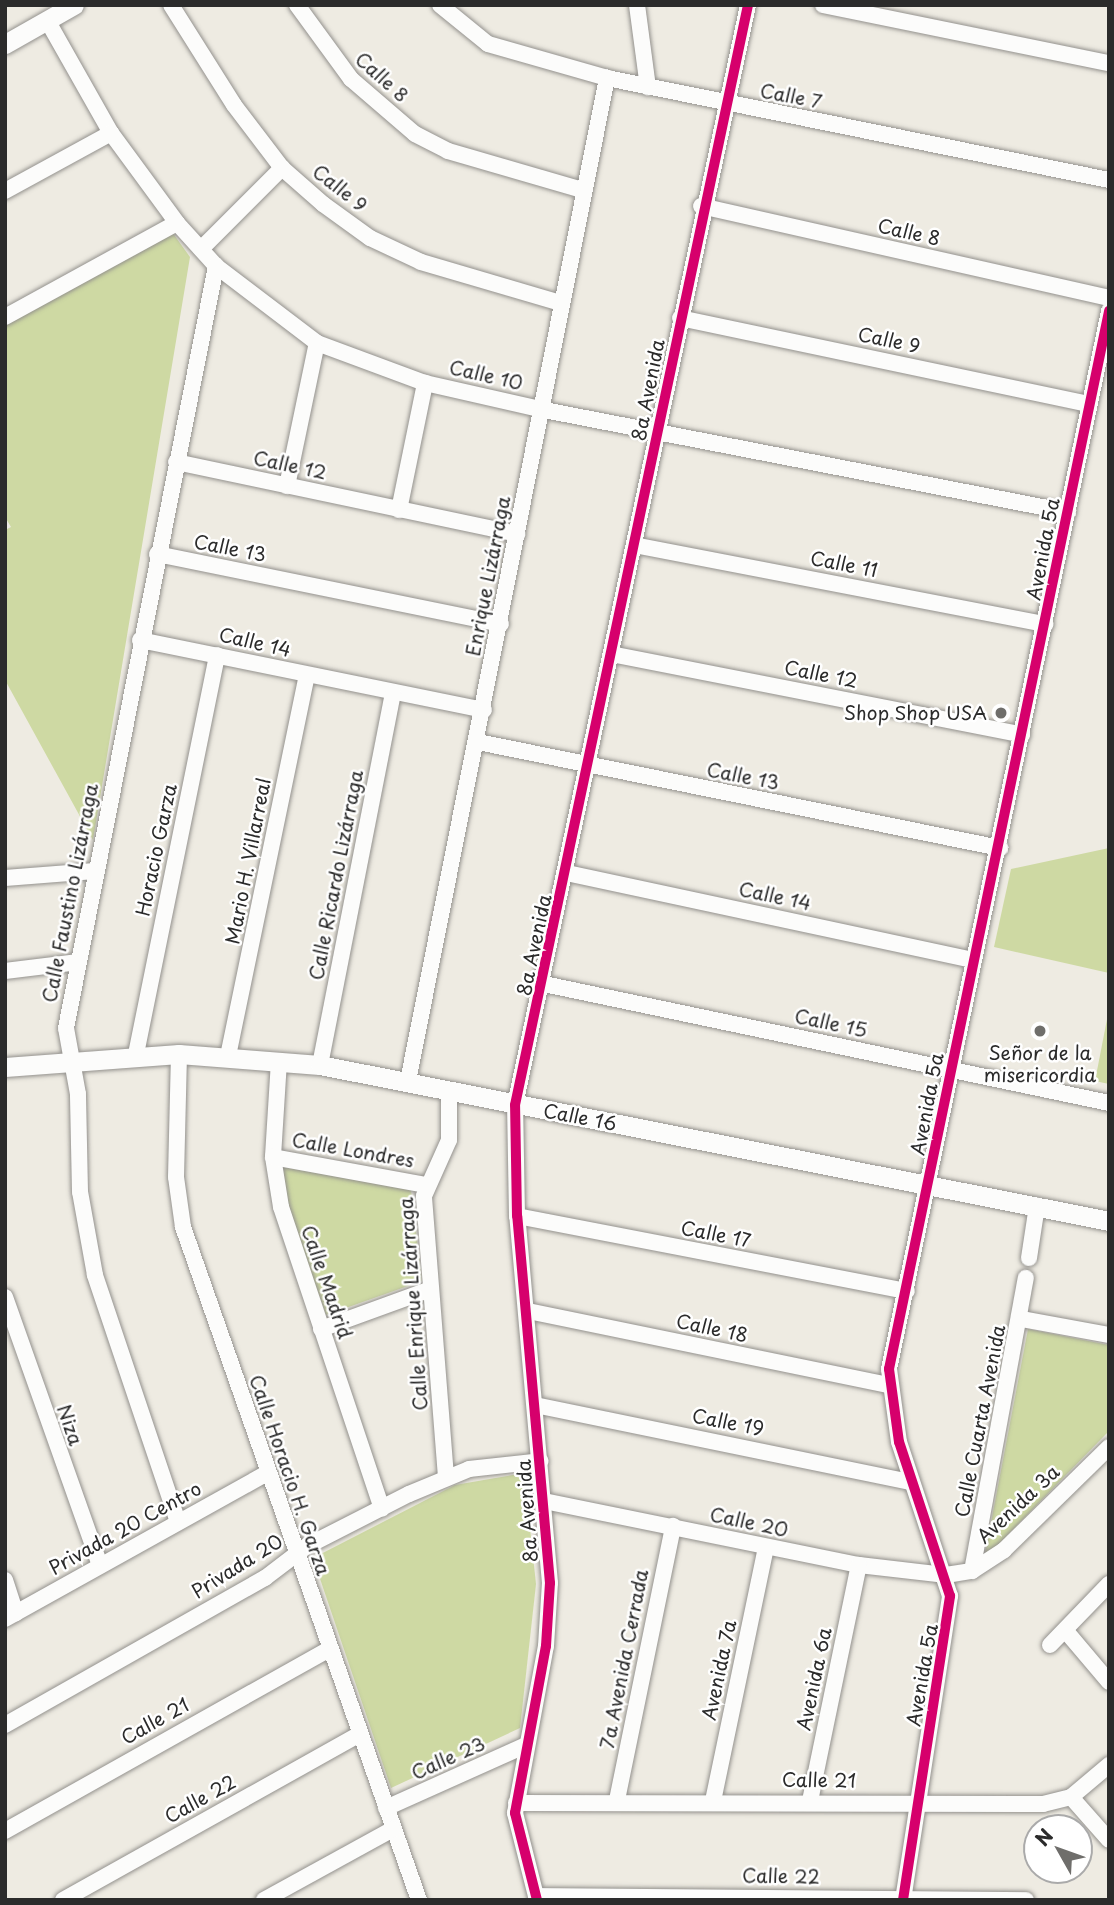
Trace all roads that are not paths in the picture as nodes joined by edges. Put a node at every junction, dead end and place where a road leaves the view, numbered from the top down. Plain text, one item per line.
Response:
1 (74, 5) edge
2 (172, 5) edge
3 (298, 5) edge
4 (440, 5) edge
5 (637, 5) edge
6 (748, 5) edge
7 (823, 5) edge
8 (47, 20) junction
9 (5, 44) edge
10 (1109, 63) edge
11 (607, 78) junction
12 (648, 87) junction
13 (723, 104) junction
14 (111, 132) junction
15 (282, 168) junction
16 (1109, 180) edge
17 (5, 191) edge
18 (582, 191) junction
19 (701, 206) junction
20 (177, 223) junction
21 (201, 249) junction
22 (216, 266) junction
23 (1109, 298) edge
24 (560, 303) junction
25 (1109, 312) edge
26 (5, 317) edge
27 (680, 318) junction
28 (317, 343) junction
29 (1102, 379) edge
30 (425, 383) junction
31 (1089, 404) junction
32 (539, 409) junction
33 (657, 435) junction
34 (176, 462) junction
35 (287, 485) junction
36 (400, 510) junction
37 (1068, 512) junction
38 (518, 534) junction
39 (634, 545) junction
40 (157, 554) junction
41 (501, 624) junction
42 (1045, 624) junction
43 (140, 639) junction
44 (611, 654) junction
45 (217, 655) junction
46 (307, 675) junction
47 (393, 693) junction
48 (484, 710) junction
49 (1022, 735) junction
50 (478, 742) junction
51 (589, 766) junction
52 (1000, 848) junction
53 (95, 871) junction
54 (567, 873) junction
55 (5, 878) edge
56 (974, 960) junction
57 (78, 962) junction
58 (5, 971) edge
59 (544, 984) junction
60 (136, 1054) junction
61 (180, 1054) junction
62 (228, 1056) junction
63 (72, 1059) junction
64 (279, 1060) junction
65 (320, 1065) junction
66 (5, 1067) edge
67 (952, 1070) junction
68 (408, 1081) junction
69 (449, 1092) junction
70 (1109, 1103) edge
71 (515, 1105) junction
72 (273, 1157) junction
73 (929, 1184) junction
74 (425, 1185) junction
75 (1037, 1206) junction
76 (517, 1216) junction
77 (1109, 1221) edge
78 (1029, 1258) dead end
79 (1027, 1278) dead end
80 (431, 1289) junction
81 (906, 1291) junction
82 (5, 1297) edge
83 (528, 1311) junction
84 (1022, 1319) junction
85 (321, 1329) junction
86 (1109, 1335) edge
87 (887, 1385) junction
88 (535, 1405) junction
89 (1109, 1447) edge
90 (541, 1461) junction
91 (266, 1474) junction
92 (446, 1477) junction
93 (911, 1482) junction
94 (544, 1501) junction
95 (382, 1509) junction
96 (178, 1522) junction
97 (673, 1526) junction
98 (766, 1548) junction
99 (295, 1555) junction
100 (100, 1565) junction
101 (859, 1565) junction
102 (972, 1571) junction
103 (946, 1575) junction
104 (5, 1580) edge
105 (1109, 1584) edge
106 (11, 1616) edge
107 (1065, 1630) junction
108 (1050, 1645) dead end
109 (328, 1650) junction
110 (1109, 1682) edge
111 (5, 1725) edge
112 (358, 1735) junction
113 (526, 1745) junction
114 (1109, 1765) edge
115 (1071, 1797) junction
116 (617, 1800) junction
117 (713, 1801) junction
118 (810, 1801) junction
119 (516, 1802) junction
120 (915, 1804) junction
121 (386, 1808) junction
122 (393, 1829) junction
123 (5, 1831) edge
124 (1109, 1840) edge
125 (536, 1898) edge
126 (903, 1899) edge
127 (63, 1900) edge
128 (264, 1900) edge
129 (419, 1900) edge
130 (1026, 1900) edge

1 - 8 street
2 - 15 street, Calle 9
3 - 18 street, Calle 8
4 - 11 street, Calle 7
5 - 12 street
6 - 13 street, 8a Avenida
7 - 10 street
8 - 9 street
8 - 14 street, Calle 10
11 - 12 street, Calle 7
11 - 18 street, Enrique Lizárraga
12 - 13 street, Calle 7
13 - 16 street, Calle 7
13 - 19 street, 8a Avenida
14 - 17 street
14 - 20 street, Calle 10
15 - 21 street
15 - 24 street, Calle 9
18 - 24 street, Enrique Lizárraga
19 - 23 street, Calle 8
19 - 27 street, 8a Avenida
20 - 21 street, Calle 10
20 - 26 street
21 - 22 street, Calle 10
22 - 28 street, Calle 10
22 - 34 street, Calle Faustino Lizárraga
24 - 32 street, Enrique Lizárraga
25 - 29 street, Avenida 5a
27 - 31 street, Calle 9
27 - 33 street, 8a Avenida
28 - 30 street, Calle 10
28 - 35 street
29 - 31 street, Avenida 5a
30 - 32 street, Calle 10
30 - 36 street
31 - 37 street, Avenida 5a
32 - 33 street, Calle 10
32 - 38 street, Enrique Lizárraga
33 - 37 street, Calle 10
33 - 39 street, 8a Avenida
34 - 35 street, Calle 12
34 - 40 street, Calle Faustino Lizárraga
35 - 36 street, Calle 12
36 - 38 street, Calle 12
37 - 42 street, Avenida 5a
38 - 41 street, Enrique Lizárraga
39 - 42 street, Calle 11
39 - 44 street, 8a Avenida
40 - 41 street, Calle 13
40 - 43 street, Calle Faustino Lizárraga
41 - 48 street, Enrique Lizárraga
42 - 49 street, Avenida 5a
43 - 45 street, Calle 14
43 - 53 street, Calle Faustino Lizárraga
44 - 49 street, Calle 12
44 - 51 street, 8a Avenida
45 - 46 street, Calle 14
45 - 60 street, Horacio Garza
46 - 47 street, Calle 14
46 - 62 street, Mario H. Villarreal
47 - 48 street, Calle 14
47 - 65 street, Calle Ricardo Lizárraga
48 - 50 street, Enrique Lizárraga
49 - 52 street, Avenida 5a
50 - 51 street, Calle 13
50 - 68 street, Enrique Lizárraga
51 - 52 street, Calle 13
51 - 54 street, 8a Avenida
52 - 56 street, Avenida 5a
53 - 55 street
53 - 57 street, Calle Faustino Lizárraga
54 - 56 street, Calle 14
54 - 59 street, 8a Avenida
56 - 67 street, Avenida 5a
57 - 58 street
57 - 63 street, Calle Faustino Lizárraga
59 - 67 street, Calle 15
59 - 71 street, 8a Avenida
60 - 61 street, Calle 16
60 - 63 street, Calle 16
61 - 62 street, Calle 16
61 - 91 street, Calle Horacio H. Garza
62 - 64 street, Calle 16
63 - 66 street, Calle 16
63 - 96 street, Calle Faustino Lizárraga
64 - 65 street, Calle 16
64 - 72 street, Calle Madrid
65 - 68 street, Calle 16
67 - 70 street, Calle 15
67 - 73 street, Avenida 5a
68 - 69 street, Calle 16
69 - 71 street, Calle 16
69 - 74 street, Calle Enrique Lizárraga
71 - 73 street, Calle 16
71 - 76 street, 8a Avenida
72 - 74 street, Calle Londres
72 - 85 street, Calle Madrid
73 - 75 street, Calle 16
73 - 81 street, Avenida 5a
74 - 80 street, Calle Enrique Lizárraga
75 - 77 street, Calle 16
75 - 78 street
76 - 81 street, Calle 17
76 - 83 street, 8a Avenida
79 - 84 street, Calle Cuarta Avenida
80 - 85 street
80 - 92 street, Calle Enrique Lizárraga
81 - 87 street, Avenida 5a
82 - 100 street, Niza
83 - 87 street, Calle 18
83 - 88 street, 8a Avenida
84 - 86 street
84 - 102 street, Calle Cuarta Avenida
85 - 95 street, Calle Madrid
87 - 93 street, Avenida 5a
88 - 90 street, 8a Avenida
88 - 93 street, Calle 19
89 - 102 street, Avenida 3a
90 - 92 street, Privada 20
90 - 94 street, 8a Avenida
91 - 96 street, Privada 20 Centro
91 - 99 street, Calle Horacio H. Garza
92 - 95 street, Privada 20
93 - 103 street, Avenida 5a
94 - 97 street, Calle 20
94 - 113 street, 8a Avenida
95 - 99 street, Privada 20
96 - 100 street, Privada 20 Centro
97 - 98 street, Calle 20
97 - 116 street, 7a Avenida Cerrada
98 - 101 street, Calle 20
98 - 117 street, Avenida 7a
99 - 109 street, Calle Horacio H. Garza
99 - 111 street, Privada 20
100 - 106 street, Privada 20 Centro
101 - 103 street, Calle 20
101 - 118 street, Avenida 6a
102 - 103 street, Avenida 3a
103 - 120 street, Avenida 5a
104 - 106 street
105 - 107 street
107 - 108 street
107 - 110 street
109 - 112 street, Calle Horacio H. Garza
109 - 123 street, Calle 21
112 - 121 street, Calle Horacio H. Garza
112 - 127 street, Calle 22
113 - 119 street, 8a Avenida
113 - 121 street, Calle 23
114 - 115 street, Calle 21
115 - 120 street, Calle 21
115 - 124 street
116 - 117 street, Calle 21
116 - 119 street, Calle 21
117 - 118 street, Calle 21
118 - 120 street, Calle 21
119 - 125 street, 8a Avenida
120 - 126 street, Avenida 5a
121 - 122 street, Calle Horacio H. Garza
122 - 128 street
122 - 129 street, Calle Horacio H. Garza
125 - 126 street, Calle 22
126 - 130 street, Calle 22

